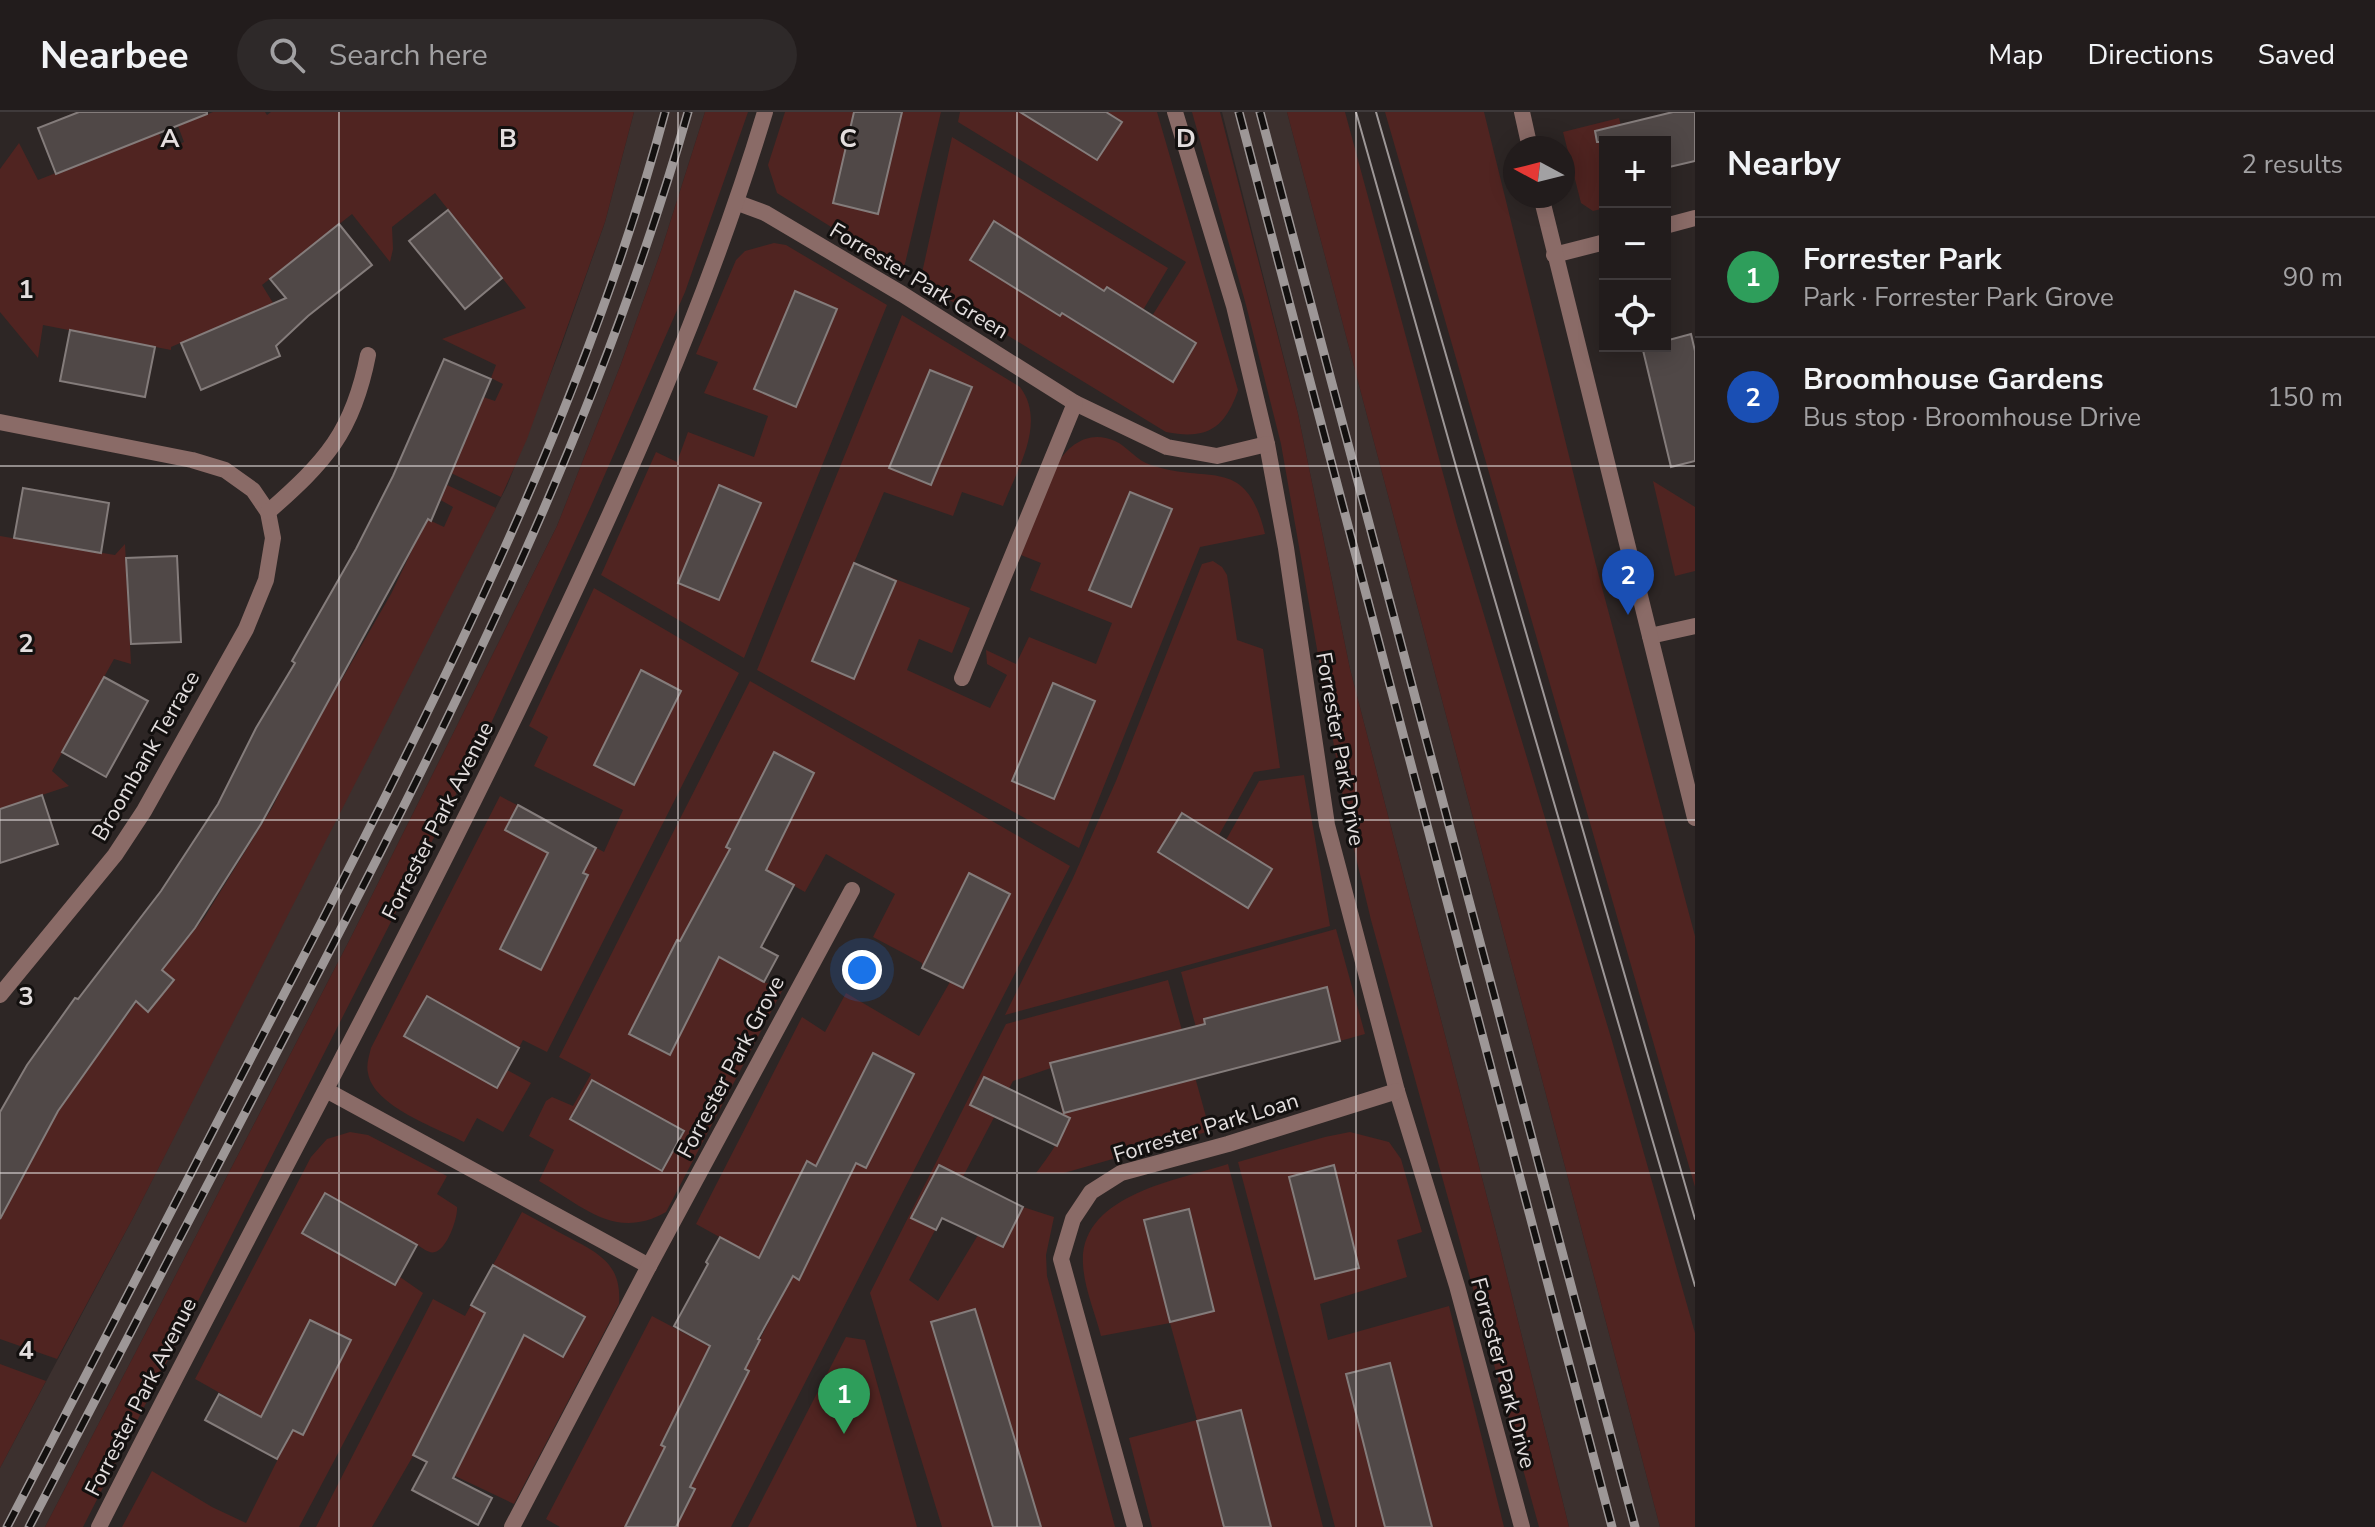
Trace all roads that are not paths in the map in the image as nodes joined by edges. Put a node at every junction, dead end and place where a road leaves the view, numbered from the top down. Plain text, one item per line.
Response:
1 (765, 112) edge
2 (1175, 112) edge
3 (1522, 112) edge
4 (1527, 136) edge
5 (738, 203) junction
6 (1544, 208) edge
7 (1695, 218) edge
8 (1671, 224) edge
9 (1599, 244) edge
10 (1554, 255) junction
11 (368, 355) dead end
12 (1075, 403) junction
13 (0, 422) edge
14 (1267, 444) junction
15 (268, 512) junction
16 (1695, 626) edge
17 (1650, 636) junction
18 (962, 678) dead end
19 (1695, 818) edge
20 (852, 890) dead end
21 (0, 995) edge
22 (326, 1090) junction
23 (1397, 1091) junction
24 (649, 1266) junction
25 (99, 1527) edge
26 (512, 1527) edge
27 (1135, 1527) edge
28 (1522, 1527) edge

1 - 5 street, Forrester Park Avenue
2 - 14 street, Forrester Park Drive
3 - 4 street
5 - 12 street, Forrester Park Green
5 - 22 street, Forrester Park Avenue
6 - 10 street
7 - 8 street
9 - 10 street
10 - 17 street
11 - 15 street
12 - 14 street, Forrester Park Green
12 - 18 street
13 - 15 street
14 - 23 street, Forrester Park Drive
15 - 21 street, Broombank Terrace
16 - 17 street
17 - 19 street
20 - 24 street, Forrester Park Grove
22 - 24 street
22 - 25 street, Forrester Park Avenue
23 - 27 street, Forrester Park Loan
23 - 28 street, Forrester Park Drive
24 - 26 street, Forrester Park Grove

